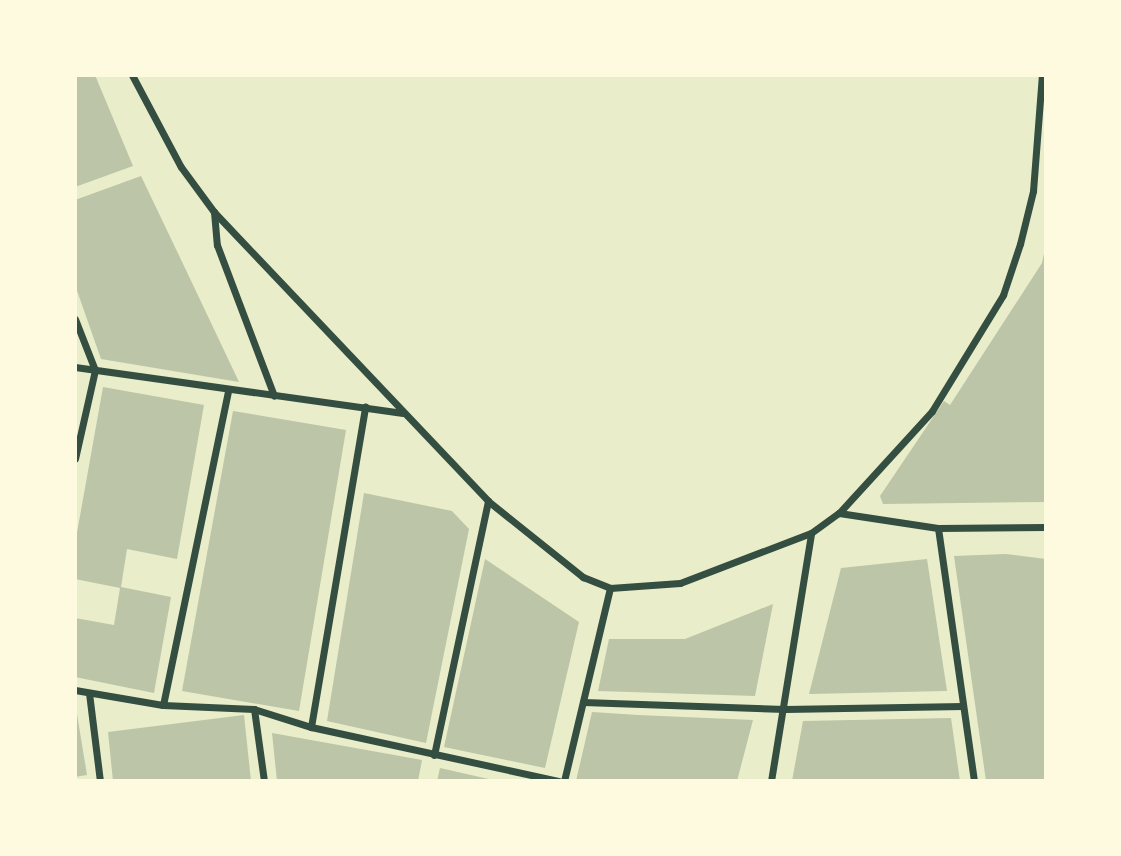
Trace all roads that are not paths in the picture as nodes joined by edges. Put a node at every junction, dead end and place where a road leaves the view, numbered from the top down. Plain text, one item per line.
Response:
1 (132, 75) edge
2 (1042, 75) edge
3 (1043, 86) edge
4 (214, 212) junction
5 (75, 319) edge
6 (75, 367) edge
7 (94, 370) junction
8 (228, 391) junction
9 (274, 396) junction
10 (365, 407) junction
11 (403, 413) junction
12 (75, 459) edge
13 (488, 501) junction
14 (839, 513) junction
15 (1046, 527) edge
16 (938, 528) junction
17 (811, 533) junction
18 (610, 588) junction
19 (75, 690) edge
20 (89, 693) junction
21 (583, 702) junction
22 (163, 705) junction
23 (963, 706) junction
24 (254, 709) junction
25 (785, 709) junction
26 (311, 727) junction
27 (435, 755) junction
28 (100, 781) edge
29 (264, 781) edge
30 (561, 781) edge
31 (771, 781) edge
32 (974, 781) edge

1 - 4 street
2 - 3 street
3 - 14 street
4 - 9 street
4 - 11 street
5 - 7 street
6 - 7 street
7 - 8 street
7 - 12 street
8 - 9 street
8 - 22 street
9 - 10 street
10 - 11 street
10 - 26 street
11 - 13 street
13 - 18 street
13 - 27 street
14 - 16 street
14 - 17 street
15 - 16 street
16 - 23 street
17 - 18 street
17 - 25 street
18 - 21 street
19 - 20 street
20 - 22 street
20 - 28 street
21 - 25 street
21 - 30 street
22 - 24 street
23 - 25 street
23 - 32 street
24 - 26 street
24 - 29 street
25 - 31 street
26 - 27 street
27 - 30 street

